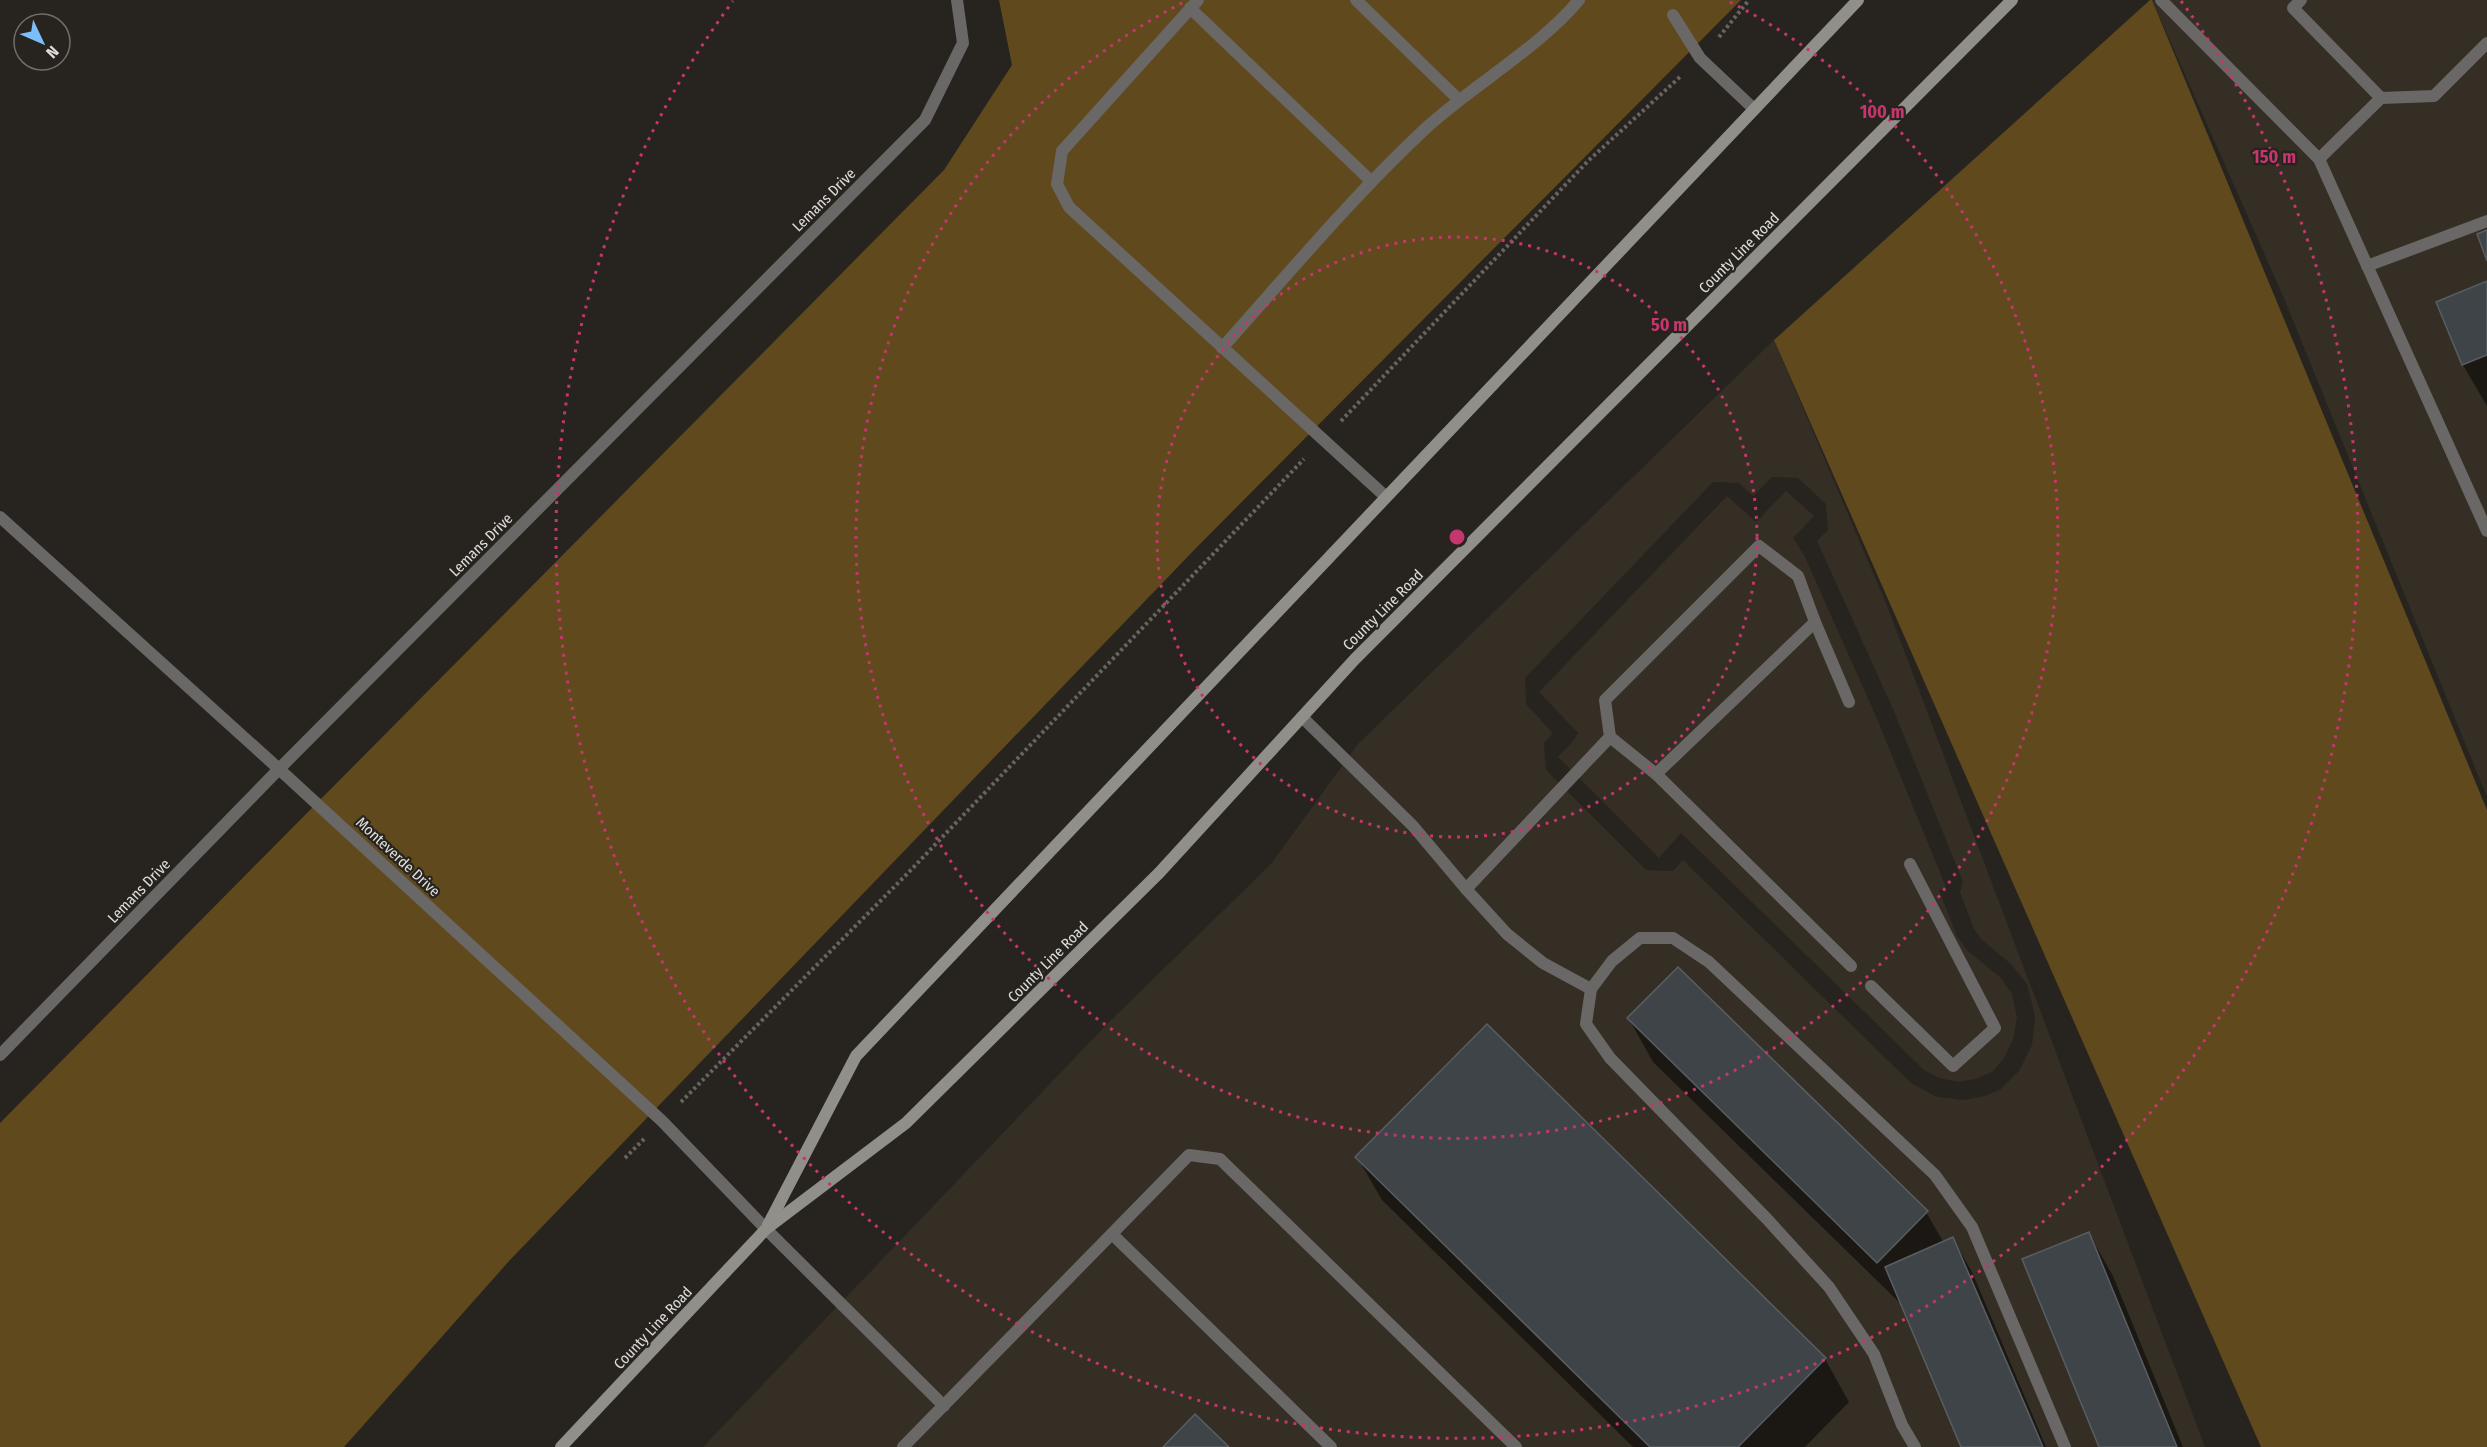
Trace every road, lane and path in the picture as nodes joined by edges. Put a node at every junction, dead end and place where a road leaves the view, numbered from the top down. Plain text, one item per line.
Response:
1 (957, 0) edge
2 (1356, 0) edge
3 (1578, 0) edge
4 (1749, 0) edge
5 (1857, 0) edge
6 (2012, 0) edge
7 (2161, 0) edge
8 (1194, 4) edge
9 (2297, 4) edge
10 (1673, 15) dead end
11 (2487, 43) edge
12 (1700, 58) junction
13 (2381, 98) junction
14 (1458, 100) junction
15 (1754, 109) junction
16 (2319, 159) junction
17 (1371, 181) junction
18 (2487, 221) edge
19 (2367, 266) junction
20 (1222, 348) junction
21 (1322, 440) junction
22 (1386, 497) junction
23 (0, 517) edge
24 (2487, 531) edge
25 (1815, 622) junction
26 (1849, 702) dead end
27 (1302, 717) junction
28 (1610, 737) junction
29 (279, 769) junction
30 (1656, 774) junction
31 (1910, 864) dead end
32 (1466, 889) junction
33 (1851, 966) dead end
34 (1871, 986) dead end
35 (1591, 989) junction
36 (0, 1054) edge
37 (662, 1121) junction
38 (625, 1158) dead end
39 (766, 1229) junction
40 (1112, 1234) junction
41 (944, 1406) junction
42 (561, 1447) edge
43 (903, 1447) edge
44 (1331, 1447) edge
45 (1516, 1447) edge
46 (1915, 1447) edge
47 (2065, 1447) edge

1 - 29 street, Lemans Drive
2 - 14 street
3 - 14 street
4 - 12 path
5 - 15 main road, County Line Road
6 - 27 main road, County Line Road
7 - 16 street
8 - 17 street
8 - 20 street
9 - 13 street
10 - 12 street
11 - 13 street
12 - 15 street
12 - 21 path
13 - 16 street
14 - 17 street
15 - 22 main road, County Line Road
16 - 19 street
17 - 20 street
18 - 19 street
19 - 24 street
20 - 21 street
21 - 22 street
21 - 37 path
22 - 39 main road, County Line Road
23 - 29 street, Monteverde Drive
25 - 26 street
25 - 28 street
25 - 30 street
27 - 32 street
27 - 39 main road, County Line Road
28 - 30 street
28 - 32 street
29 - 36 street, Lemans Drive
29 - 37 street, Monteverde Drive
30 - 33 street
31 - 34 street
32 - 35 street
35 - 46 street
35 - 47 street
37 - 38 path
37 - 39 street, Monteverde Drive
39 - 41 street, Monteverde Drive
39 - 42 main road, County Line Road
40 - 41 street
40 - 44 street
40 - 45 street
41 - 43 street

